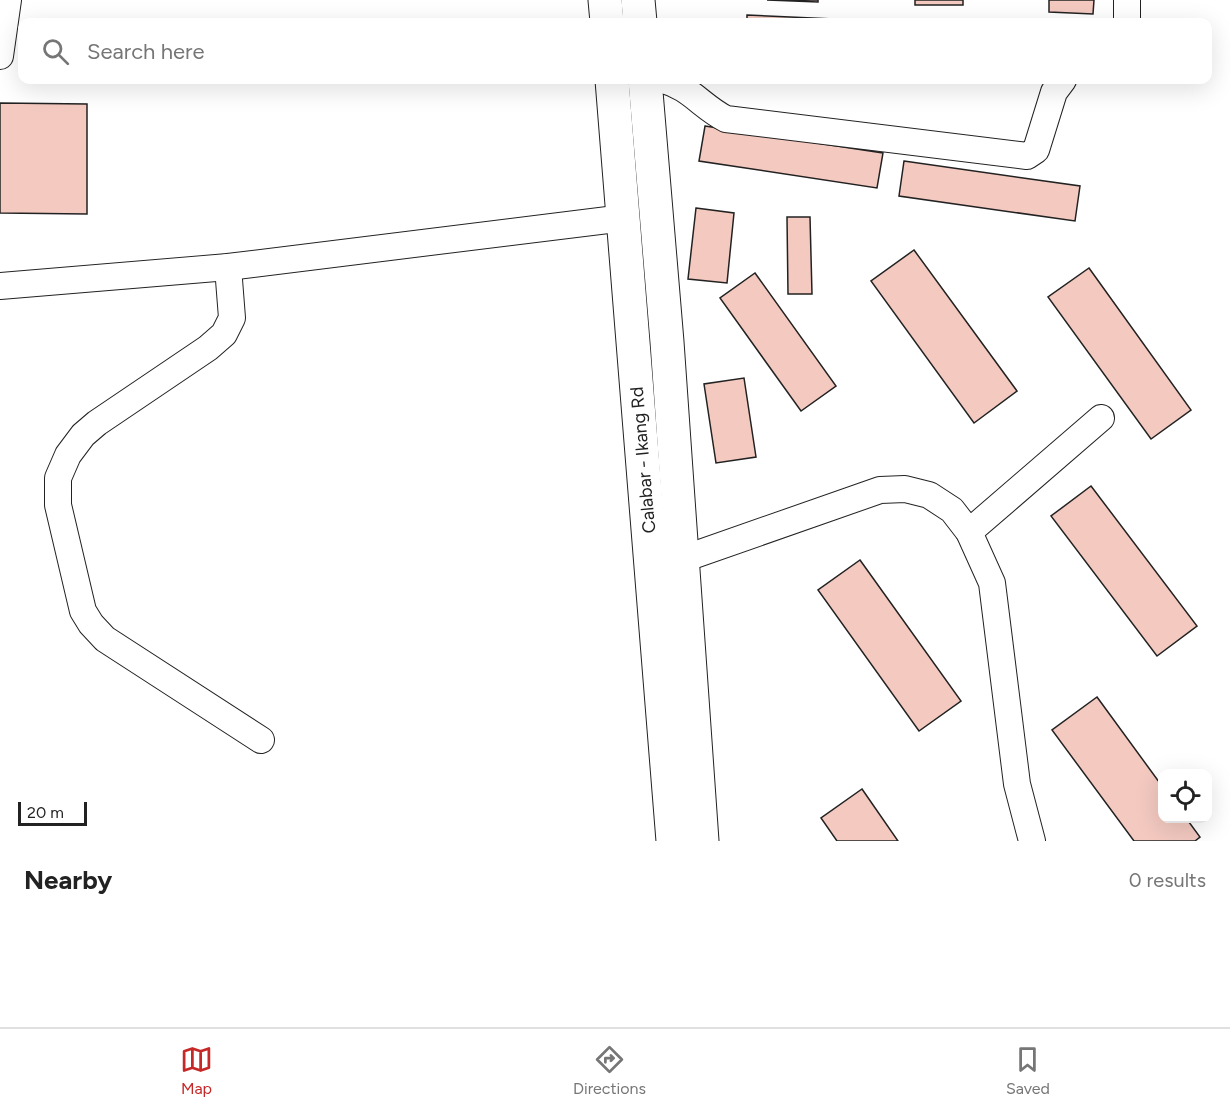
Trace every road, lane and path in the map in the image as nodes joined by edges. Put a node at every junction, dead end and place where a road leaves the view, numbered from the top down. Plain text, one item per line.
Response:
1 (8, 0) edge
2 (605, 0) edge
3 (638, 0) edge
4 (1127, 0) edge
5 (607, 18) edge
6 (640, 18) edge
7 (1127, 18) edge
8 (0, 56) edge
9 (612, 84) edge
10 (645, 84) edge
11 (672, 84) edge
12 (1060, 84) edge
13 (624, 218) junction
14 (228, 267) junction
15 (0, 286) edge
16 (1101, 418) dead end
17 (969, 532) junction
18 (667, 562) junction
19 (261, 740) dead end
20 (673, 841) edge
21 (702, 841) edge
22 (1032, 841) edge

1 - 8 street
2 - 5 highway
3 - 6 highway
4 - 7 street
9 - 13 highway, Calabar - Ikang Rd
10 - 18 highway, Calabar - Ikang Rd
11 - 12 street
13 - 14 street
13 - 18 highway, Calabar - Ikang Rd
14 - 15 street
14 - 19 street
16 - 17 street
17 - 18 street
17 - 22 street
18 - 20 highway, Calabar - Ikang Rd
18 - 21 highway, Calabar - Ikang Rd

